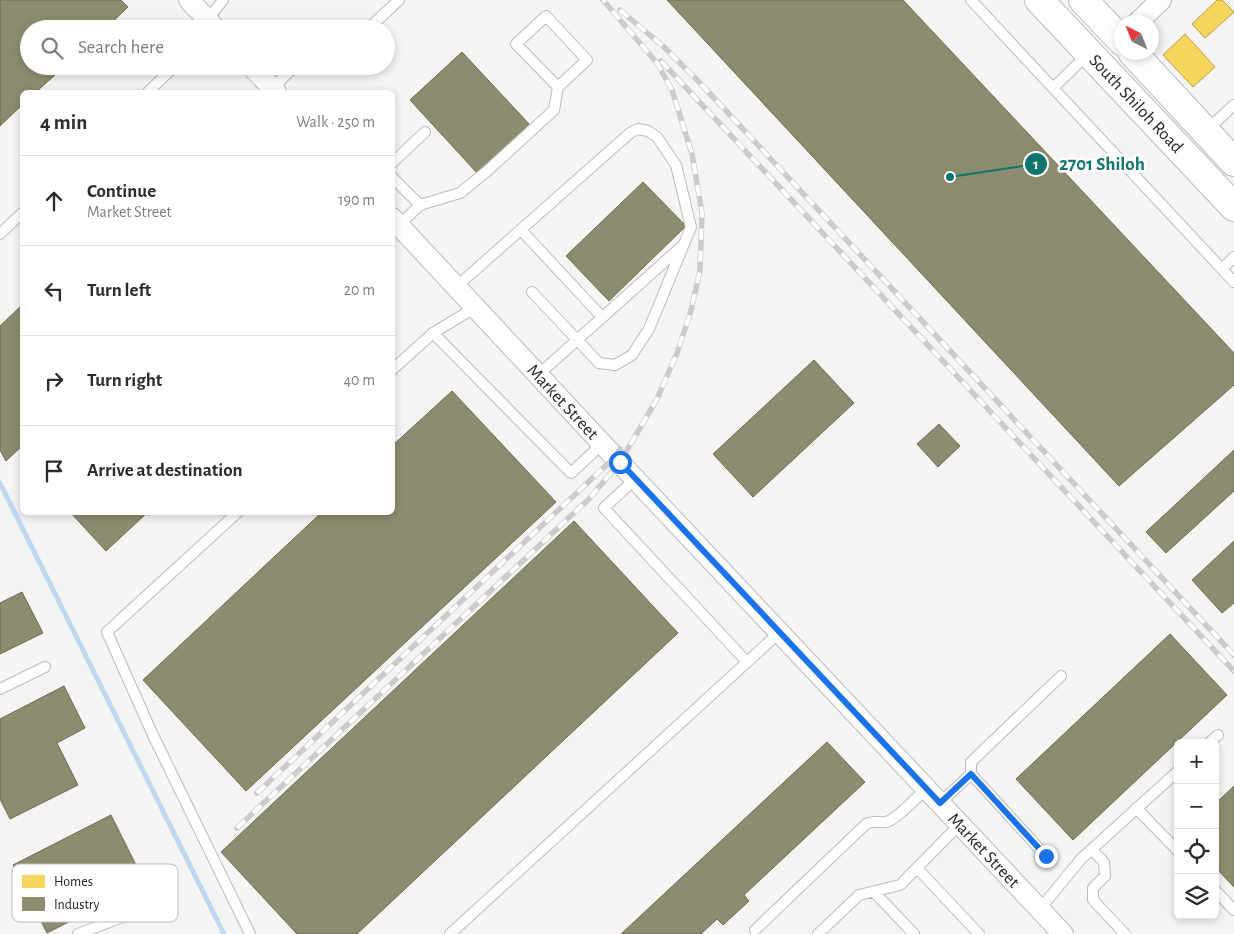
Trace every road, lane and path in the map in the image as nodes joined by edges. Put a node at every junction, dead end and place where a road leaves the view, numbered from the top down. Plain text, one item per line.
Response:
1 (190, 0) edge
2 (223, 0) edge
3 (399, 0) edge
4 (971, 0) edge
5 (1039, 0) edge
6 (1083, 0) edge
7 (1161, 0) edge
8 (1148, 15) edge
9 (208, 20) edge
10 (215, 20) edge
11 (378, 20) edge
12 (1114, 27) edge
13 (1114, 44) edge
14 (1089, 53) junction
15 (1145, 60) edge
16 (166, 75) edge
17 (260, 75) edge
18 (286, 75) edge
19 (558, 87) junction
20 (1053, 88) junction
21 (150, 90) edge
22 (274, 90) edge
23 (1234, 105) edge
24 (1206, 131) junction
25 (425, 132) dead end
26 (395, 160) edge
27 (1234, 162) edge
28 (395, 180) edge
29 (420, 205) junction
30 (1234, 207) edge
31 (20, 214) edge
32 (396, 221) edge
33 (520, 230) junction
34 (0, 234) edge
35 (683, 245) junction
36 (1234, 258) edge
37 (1222, 269) junction
38 (1234, 282) edge
39 (456, 287) junction
40 (532, 292) dead end
41 (476, 308) junction
42 (602, 318) junction
43 (433, 333) junction
44 (576, 340) junction
45 (395, 367) edge
46 (538, 374) junction
47 (602, 444) junction
48 (635, 479) junction
49 (235, 515) edge
50 (780, 632) junction
51 (747, 662) junction
52 (45, 667) dead end
53 (1061, 676) dead end
54 (0, 689) edge
55 (1218, 735) dead end
56 (1214, 739) edge
57 (971, 774) junction
58 (1174, 775) edge
59 (927, 788) junction
60 (940, 803) junction
61 (1136, 808) junction
62 (960, 824) junction
63 (1174, 847) edge
64 (1092, 850) junction
65 (1046, 856) dead end
66 (917, 868) junction
67 (874, 892) junction
68 (1219, 894) edge
69 (1040, 909) junction
70 (1234, 910) edge
71 (109, 922) edge
72 (755, 930) dead end
73 (78, 934) edge
74 (250, 934) edge
75 (450, 934) edge
76 (818, 934) edge
77 (914, 934) edge
78 (979, 934) edge
79 (1063, 934) edge
80 (1126, 934) edge

1 - 9 street
2 - 10 lane
3 - 11 lane
4 - 20 lane
5 - 14 main road, South Shiloh Road
6 - 12 main road, South Shiloh Road
7 - 8 street
13 - 14 street
14 - 20 lane
14 - 30 main road, South Shiloh Road
15 - 24 main road, South Shiloh Road
16 - 21 lane
17 - 22 street
18 - 22 lane
19 - 19 lane
19 - 29 lane
20 - 37 lane
23 - 24 lane
24 - 27 main road, South Shiloh Road
25 - 26 lane
28 - 29 lane
29 - 32 lane
31 - 34 lane
32 - 39 street, Market Street
33 - 35 lane
33 - 39 lane
33 - 42 lane
35 - 42 lane
35 - 44 lane
36 - 37 lane
37 - 38 lane
39 - 41 street, Market Street
40 - 44 lane
41 - 43 lane
41 - 46 street, Market Street
42 - 44 lane
43 - 45 lane
43 - 47 lane
44 - 46 lane
46 - 47 street, Market Street
47 - 48 street, Market Street
48 - 50 street, Market Street
48 - 51 lane
49 - 74 lane
50 - 51 lane
50 - 59 street, Market Street
51 - 75 lane
52 - 54 lane
53 - 57 lane
55 - 56 lane
57 - 60 lane
57 - 65 lane
58 - 61 lane
59 - 60 street, Market Street
59 - 72 lane
60 - 62 street, Market Street
61 - 63 lane
61 - 64 lane
62 - 66 lane
62 - 69 street, Market Street
64 - 69 lane
64 - 80 lane
66 - 67 lane
66 - 78 lane
67 - 76 lane
67 - 77 lane
68 - 70 lane
69 - 79 street, Market Street
71 - 73 lane

